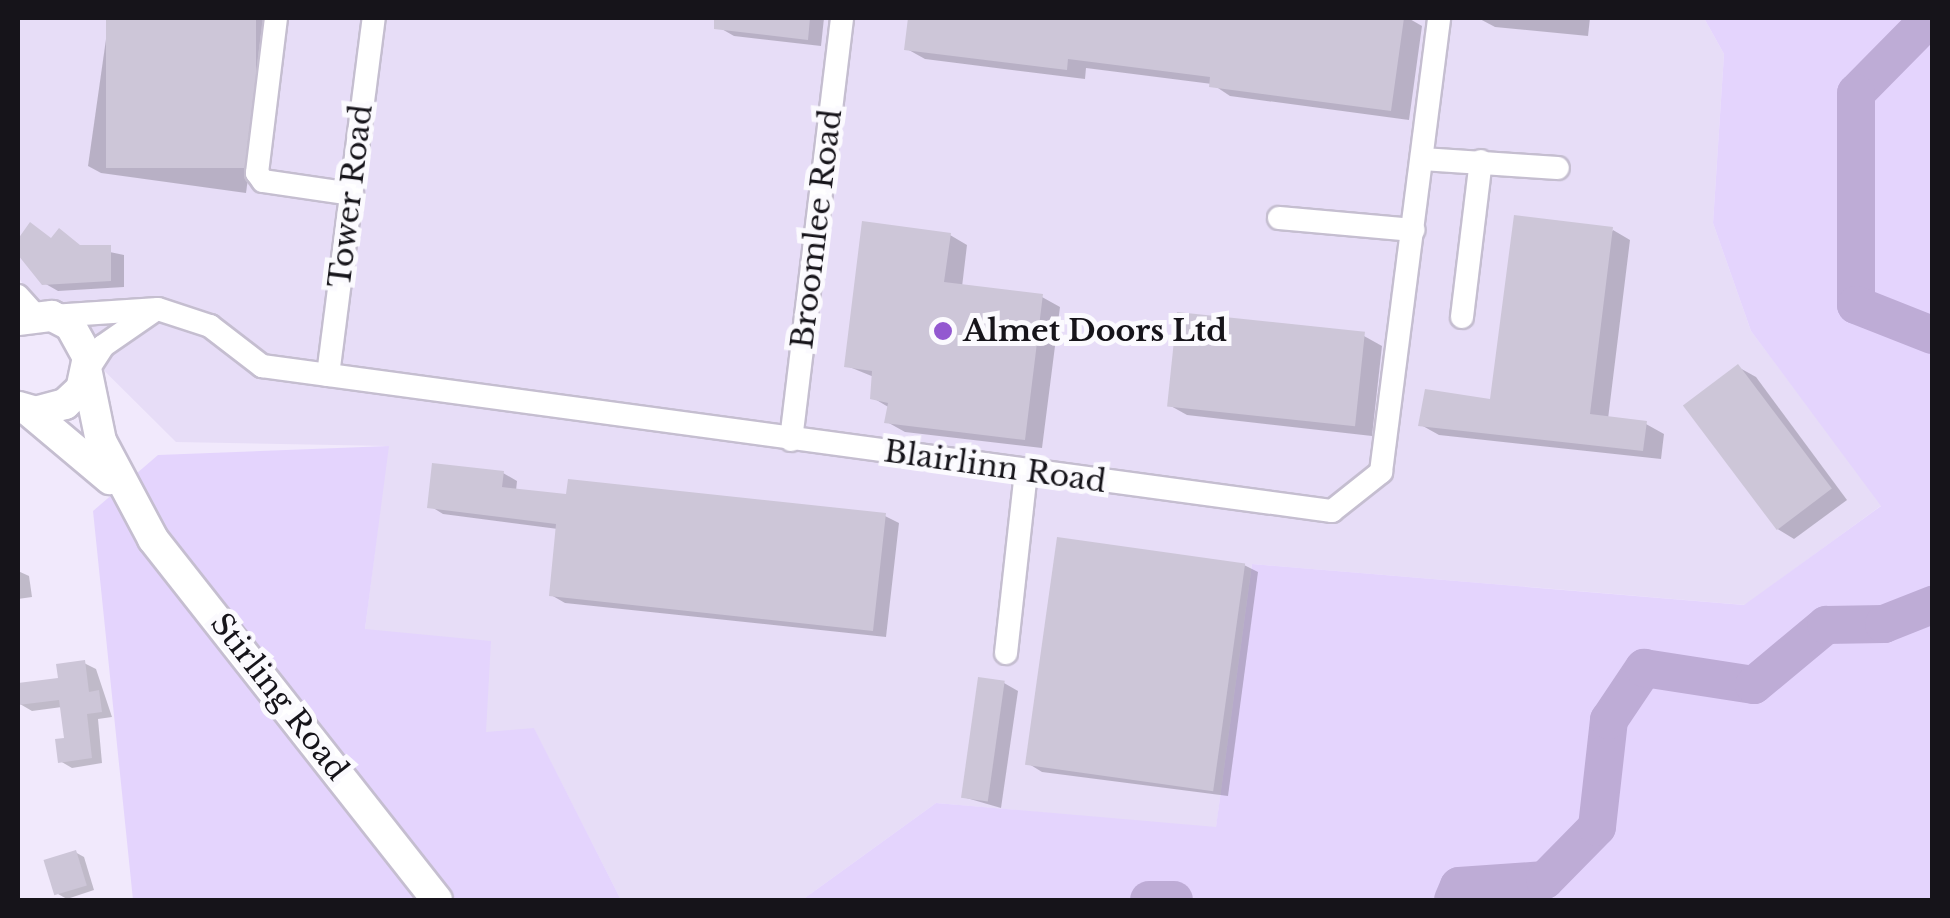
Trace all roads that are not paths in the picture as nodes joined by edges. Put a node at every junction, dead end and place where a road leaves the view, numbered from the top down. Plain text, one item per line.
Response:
1 (276, 18) edge
2 (374, 18) edge
3 (842, 18) edge
4 (1439, 18) edge
5 (1422, 159) junction
6 (1481, 161) junction
7 (1558, 168) dead end
8 (352, 194) junction
9 (1279, 218) dead end
10 (1412, 230) junction
11 (158, 309) junction
12 (30, 312) edge
13 (1462, 316) dead end
14 (87, 372) junction
15 (328, 375) junction
16 (22, 409) edge
17 (791, 440) junction
18 (1026, 471) junction
19 (123, 492) junction
20 (1006, 653) dead end
21 (437, 900) edge

1 - 8 street
2 - 8 street, Tower Road
3 - 17 street, Broomlee Road
4 - 5 street, Blairlinn Road
5 - 6 street
5 - 10 street, Blairlinn Road
6 - 7 street
6 - 13 street
8 - 15 street, Tower Road
9 - 10 street
10 - 18 street, Blairlinn Road
11 - 12 street, Blairlinn Road
11 - 14 street
11 - 15 street, Blairlinn Road
12 - 14 main road, Stirling Road
14 - 16 main road
14 - 19 main road, Stirling Road
15 - 17 street, Blairlinn Road
16 - 19 main road, Stirling Road
17 - 18 street, Blairlinn Road
18 - 20 street
19 - 21 main road, Stirling Road

